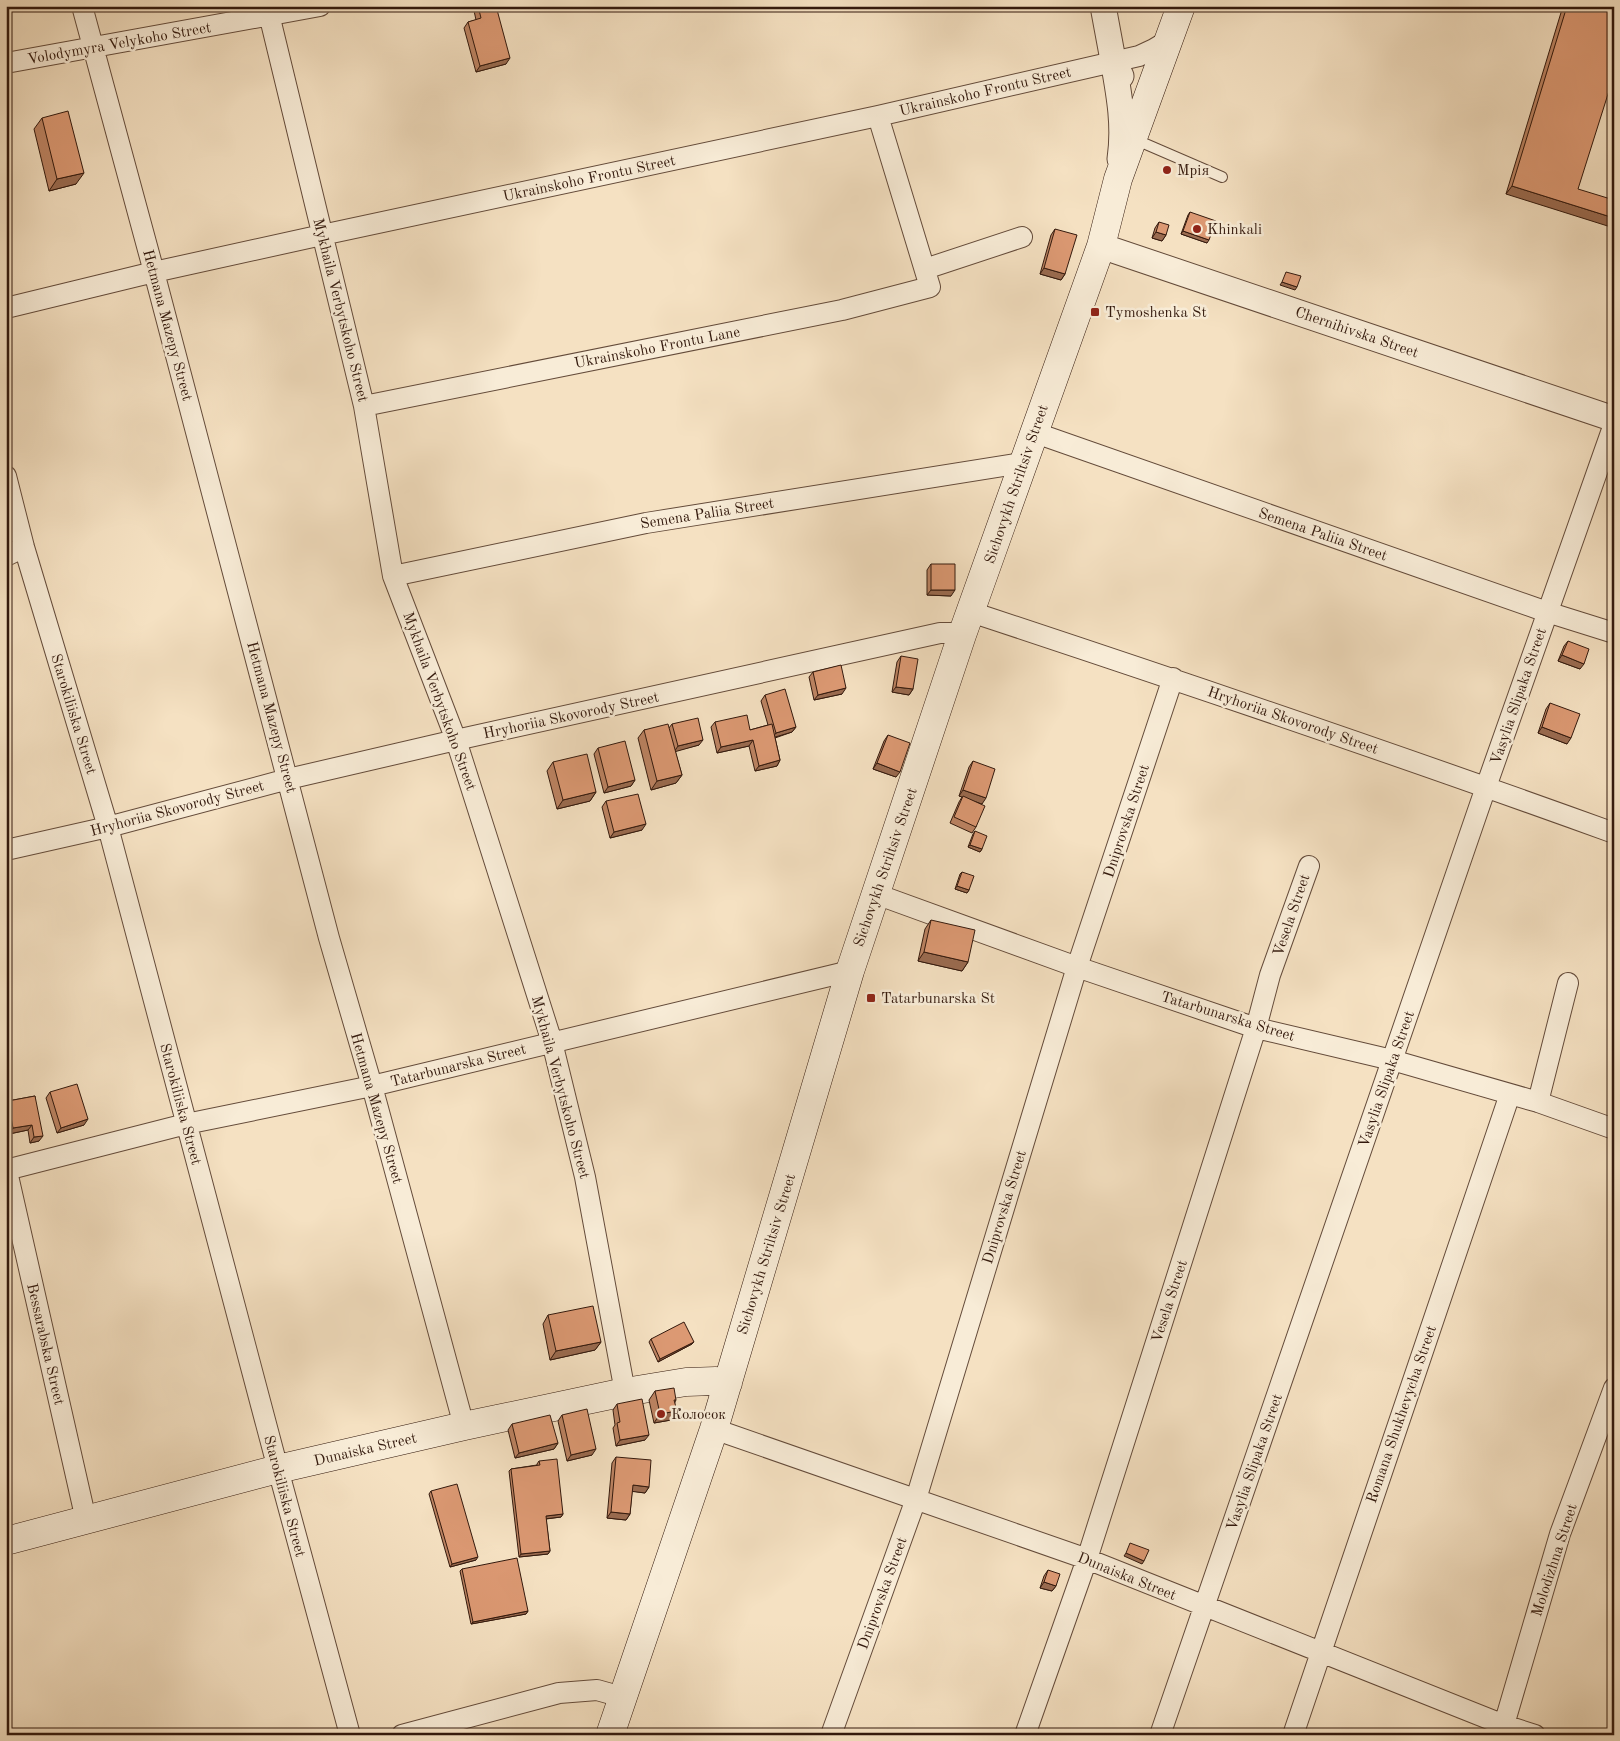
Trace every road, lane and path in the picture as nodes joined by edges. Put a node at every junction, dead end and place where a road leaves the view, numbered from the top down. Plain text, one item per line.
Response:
1 (82, 6) edge
2 (320, 6) edge
3 (1103, 6) edge
4 (1181, 6) edge
5 (268, 11) edge
6 (1169, 40) junction
7 (92, 48) junction
8 (1113, 60) junction
9 (6, 64) edge
10 (878, 116) junction
11 (1138, 126) junction
12 (1222, 178) dead end
13 (1118, 179) junction
14 (322, 235) junction
15 (1022, 237) dead end
16 (1101, 246) junction
17 (925, 269) junction
18 (154, 272) junction
19 (6, 308) edge
20 (364, 406) junction
21 (1614, 419) edge
22 (1614, 424) edge
23 (1033, 432) junction
24 (1022, 463) junction
25 (6, 476) edge
26 (24, 547) junction
27 (6, 556) edge
28 (394, 576) junction
29 (1547, 612) junction
30 (967, 624) junction
31 (1614, 633) edge
32 (1173, 678) junction
33 (456, 740) junction
34 (288, 779) junction
35 (1486, 787) junction
36 (108, 827) junction
37 (1614, 833) edge
38 (6, 850) edge
39 (1308, 866) dead end
40 (876, 894) junction
41 (1077, 967) junction
42 (850, 971) junction
43 (1568, 983) dead end
44 (1256, 1028) junction
45 (552, 1042) junction
46 (1392, 1060) junction
47 (372, 1086) junction
48 (1510, 1094) junction
49 (1538, 1102) junction
50 (186, 1124) junction
51 (1614, 1129) edge
52 (6, 1169) edge
53 (728, 1383) junction
54 (1614, 1388) edge
55 (625, 1392) junction
56 (464, 1426) junction
57 (714, 1429) junction
58 (278, 1468) junction
59 (916, 1499) junction
60 (86, 1520) junction
61 (6, 1541) edge
62 (1088, 1559) junction
63 (1204, 1606) junction
64 (1320, 1652) junction
65 (622, 1697) junction
66 (1502, 1730) edge
67 (350, 1735) edge
68 (402, 1735) edge
69 (610, 1735) edge
70 (831, 1735) edge
71 (1025, 1735) edge
72 (1160, 1735) edge
73 (1293, 1735) edge
74 (1535, 1735) edge

1 - 7 street, Hetmana Mazepy Street
2 - 5 street, Volodymyra Velykoho Street
3 - 8 street
4 - 6 main road, Sichovykh Striltsiv Street
5 - 7 street, Volodymyra Velykoho Street
5 - 14 street, Mykhaila Verbytskoho Street
6 - 8 street, Ukrainskoho Frontu Street
6 - 11 main road, Sichovykh Striltsiv Street
7 - 9 street, Volodymyra Velykoho Street
7 - 18 street, Hetmana Mazepy Street
8 - 10 street, Ukrainskoho Frontu Street
8 - 11 street
8 - 13 street
10 - 14 street, Ukrainskoho Frontu Street
10 - 17 street, Ukrainskoho Frontu Lane
11 - 12 lane
11 - 13 main road, Sichovykh Striltsiv Street
13 - 16 main road, Sichovykh Striltsiv Street
14 - 18 street, Ukrainskoho Frontu Street
14 - 20 street, Mykhaila Verbytskoho Street
15 - 17 street
16 - 21 street, Chernihivska Street
16 - 23 main road, Sichovykh Striltsiv Street
17 - 20 street, Ukrainskoho Frontu Lane
18 - 19 street, Ukrainskoho Frontu Street
18 - 34 street, Hetmana Mazepy Street
20 - 28 street, Mykhaila Verbytskoho Street
22 - 29 street, Vasylia Slipaka Street
23 - 24 main road, Sichovykh Striltsiv Street
23 - 29 street, Semena Paliia Street
24 - 28 street, Semena Paliia Street
24 - 30 main road, Sichovykh Striltsiv Street
25 - 26 street, Starokiliiska Street
26 - 27 street
26 - 36 street, Starokiliiska Street
28 - 33 street, Mykhaila Verbytskoho Street
29 - 31 street, Semena Paliia Street
29 - 35 street, Vasylia Slipaka Street
30 - 32 street, Hryhoriia Skovorody Street
30 - 33 street, Hryhoriia Skovorody Street
30 - 40 main road, Sichovykh Striltsiv Street
32 - 35 street, Hryhoriia Skovorody Street
32 - 41 street, Dniprovska Street
33 - 34 street, Hryhoriia Skovorody Street
33 - 45 street, Mykhaila Verbytskoho Street
34 - 36 street, Hryhoriia Skovorody Street
34 - 47 street, Hetmana Mazepy Street
35 - 37 street, Hryhoriia Skovorody Street
35 - 46 street, Vasylia Slipaka Street
36 - 38 street, Hryhoriia Skovorody Street
36 - 50 street, Starokiliiska Street
39 - 44 street, Vesela Street
40 - 41 street, Tatarbunarska Street
40 - 42 main road, Sichovykh Striltsiv Street
41 - 44 street, Tatarbunarska Street
41 - 59 street, Dniprovska Street
42 - 45 street, Tatarbunarska Street
42 - 53 main road, Sichovykh Striltsiv Street
43 - 49 street
44 - 46 street, Tatarbunarska Street
44 - 62 street, Vesela Street
45 - 47 street, Tatarbunarska Street
45 - 55 street, Mykhaila Verbytskoho Street
46 - 48 street, Tatarbunarska Street
46 - 63 street, Vasylia Slipaka Street
47 - 50 street, Tatarbunarska Street
47 - 56 street, Hetmana Mazepy Street
48 - 49 street, Tatarbunarska Street
48 - 64 street, Romana Shukhevycha Street
49 - 51 street, Tatarbunarska Street
50 - 52 street, Tatarbunarska Street
50 - 58 street, Starokiliiska Street
52 - 60 street, Bessarabska Street
53 - 55 main road, Dunaiska Street
53 - 57 main road, Sichovykh Striltsiv Street
54 - 66 street, Molodizhna Street
55 - 56 main road, Dunaiska Street
56 - 58 main road, Dunaiska Street
57 - 59 street, Dunaiska Street
57 - 65 main road, Sichovykh Striltsiv Street
58 - 60 main road, Dunaiska Street
58 - 67 street, Starokiliiska Street
59 - 62 street, Dunaiska Street
59 - 70 street, Dniprovska Street
60 - 61 main road, Dunaiska Street
62 - 63 street, Dunaiska Street
62 - 71 street, Vesela Street
63 - 64 street, Dunaiska Street
63 - 72 street, Vasylia Slipaka Street
64 - 66 street, Dunaiska Street
64 - 73 street, Romana Shukhevycha Street
65 - 68 street
65 - 69 main road, Sichovykh Striltsiv Street
66 - 74 street, Dunaiska Street

